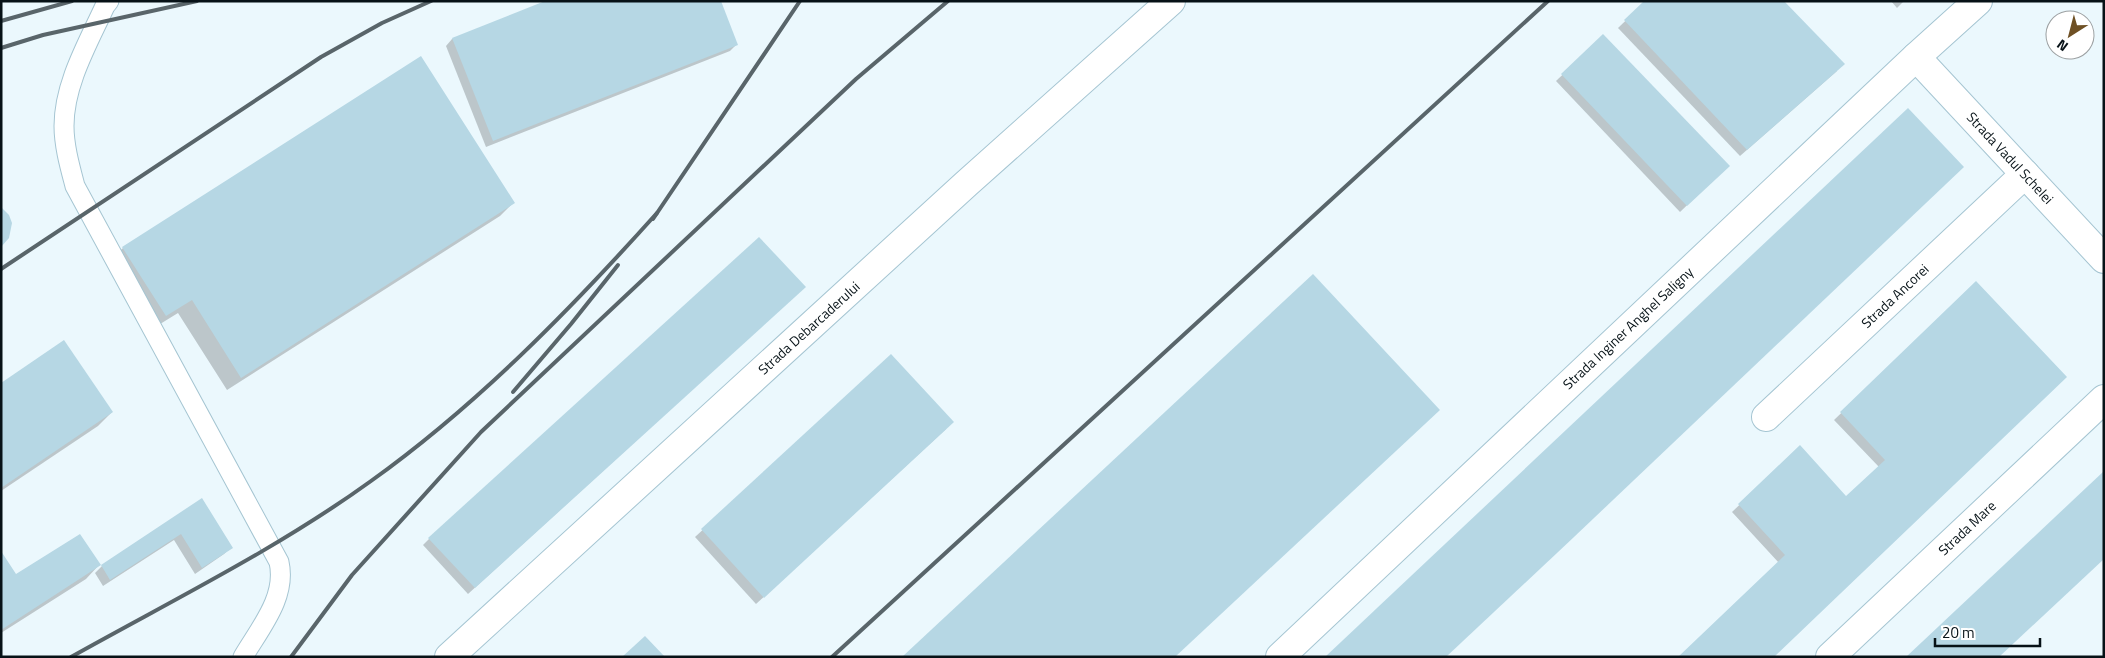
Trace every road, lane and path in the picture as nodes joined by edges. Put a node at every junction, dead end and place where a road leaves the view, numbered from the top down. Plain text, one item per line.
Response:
1 (109, 1) edge
2 (1171, 1) edge
3 (1978, 1) edge
4 (1916, 57) junction
5 (2024, 174) junction
6 (2104, 259) edge
7 (2104, 399) edge
8 (1766, 417) dead end
9 (243, 657) edge
10 (449, 657) edge
11 (1280, 657) edge
12 (1830, 657) edge

1 - 9 lane
2 - 10 street, Strada Debarcaderului
3 - 4 street, Strada Inginer Anghel Saligny
4 - 5 street, Strada Vadul Schelei
4 - 11 street, Strada Inginer Anghel Saligny
5 - 6 street, Strada Vadul Schelei
5 - 8 street, Strada Ancorei
7 - 12 street, Strada Mare

